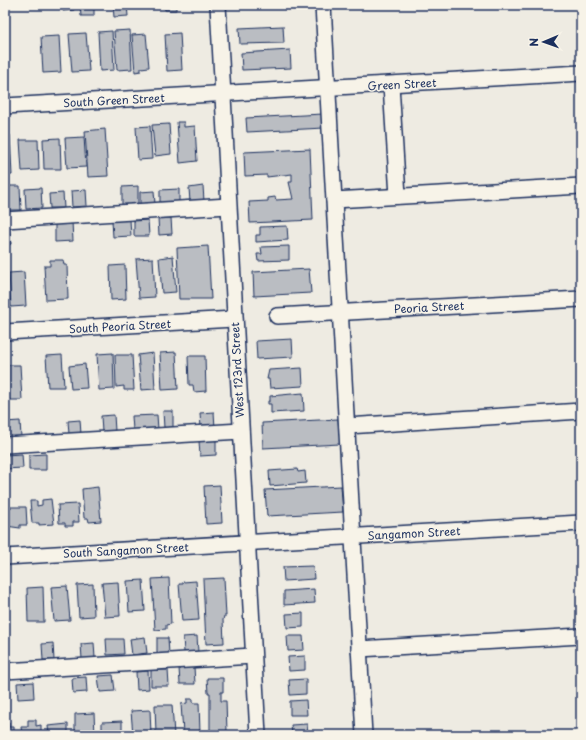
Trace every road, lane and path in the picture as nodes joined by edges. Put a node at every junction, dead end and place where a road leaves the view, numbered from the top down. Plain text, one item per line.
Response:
1 (218, 5) edge
2 (323, 5) edge
3 (581, 73) edge
4 (390, 85) junction
5 (328, 88) junction
6 (223, 94) junction
7 (5, 106) edge
8 (581, 186) edge
9 (398, 196) junction
10 (334, 200) junction
11 (228, 206) junction
12 (5, 220) edge
13 (581, 299) edge
14 (340, 312) junction
15 (277, 316) dead end
16 (234, 319) junction
17 (5, 332) edge
18 (581, 411) edge
19 (346, 426) junction
20 (241, 431) junction
21 (5, 446) edge
22 (581, 523) edge
23 (353, 537) junction
24 (247, 543) junction
25 (5, 557) edge
26 (581, 636) edge
27 (359, 649) junction
28 (254, 656) junction
29 (5, 671) edge
30 (258, 735) edge
31 (364, 735) edge

1 - 6 street, West 123rd Street
2 - 5 street
3 - 4 street, Green Street
4 - 5 street, Green Street
4 - 9 street
5 - 6 street, Green Street
5 - 10 street
6 - 7 street, South Green Street
6 - 11 street, West 123rd Street
8 - 9 street
9 - 10 street
10 - 14 street
11 - 12 street
11 - 16 street, West 123rd Street
13 - 14 street, Peoria Street
14 - 15 street, Peoria Street
14 - 19 street
16 - 17 street, South Peoria Street
16 - 20 street, West 123rd Street
18 - 19 street
19 - 23 street
20 - 21 street
20 - 24 street, West 123rd Street
22 - 23 street, Sangamon Street
23 - 24 street, Sangamon Street
23 - 27 street
24 - 25 street, South Sangamon Street
24 - 28 street, West 123rd Street
26 - 27 street
27 - 31 street
28 - 29 street
28 - 30 street, West 123rd Street

